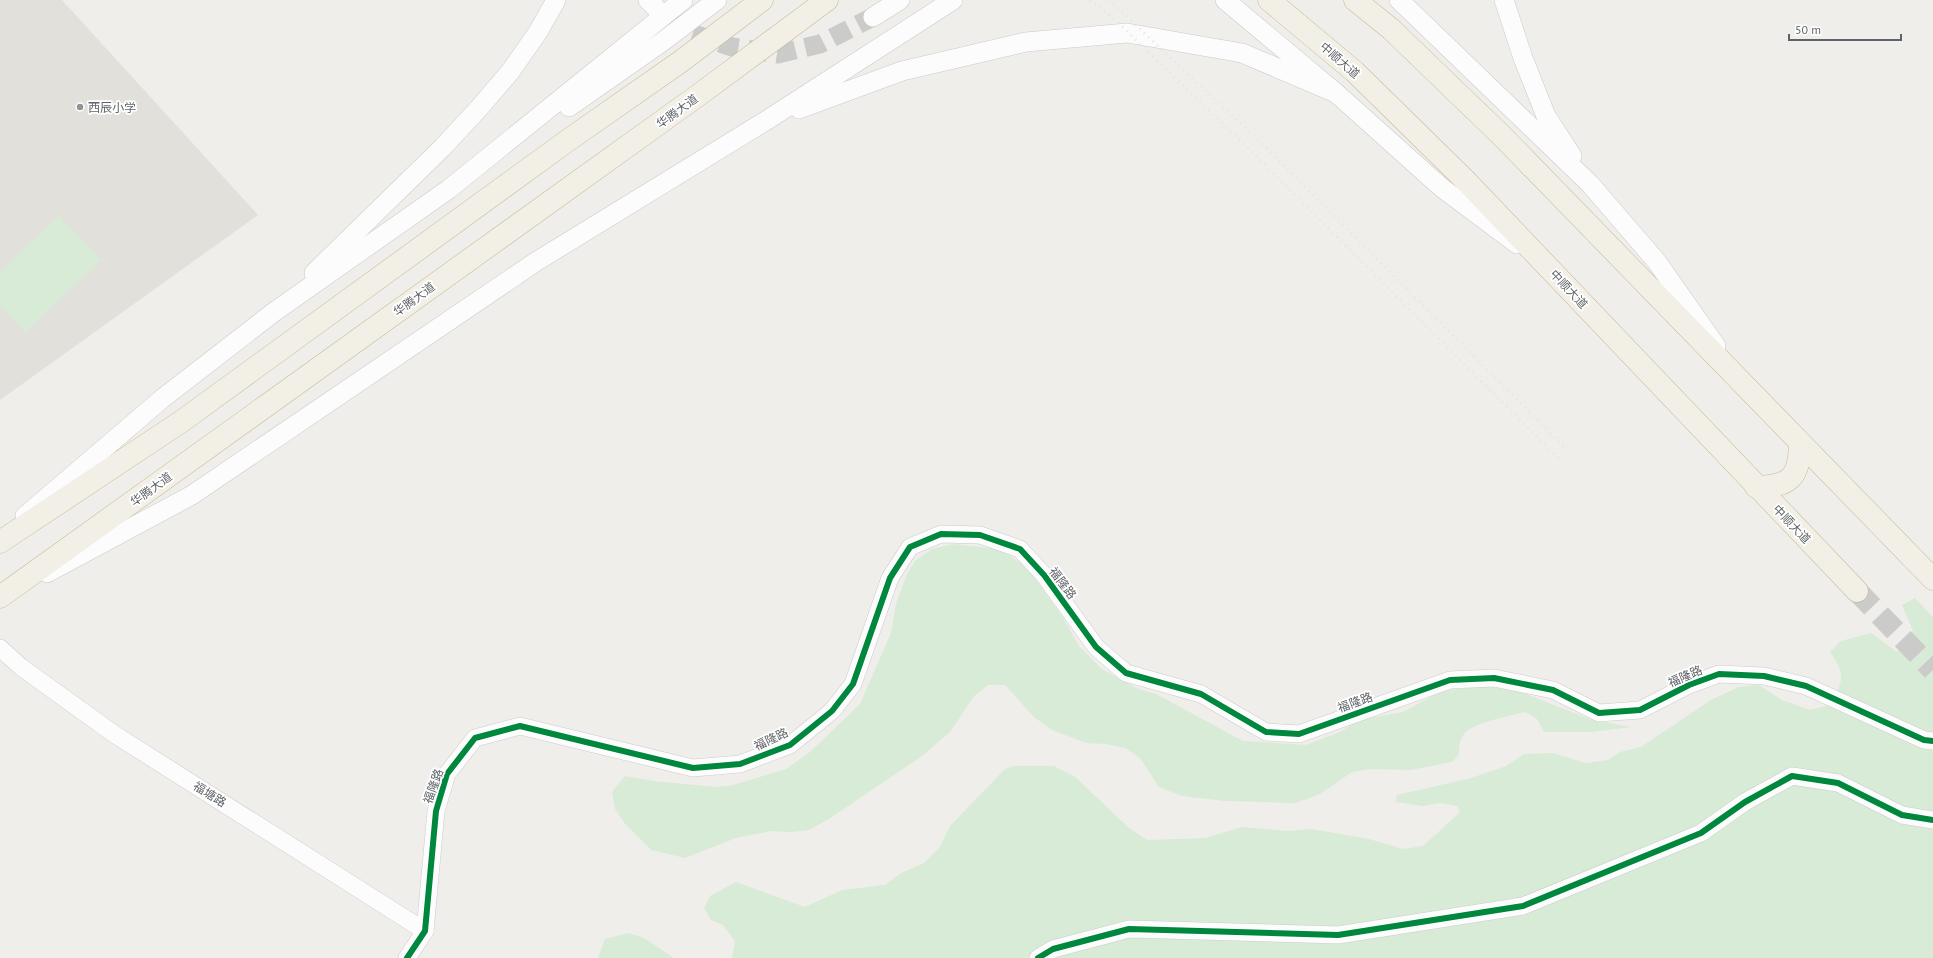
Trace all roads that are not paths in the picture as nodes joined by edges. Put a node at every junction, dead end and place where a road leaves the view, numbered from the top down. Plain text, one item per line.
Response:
1 (556, 0) edge
2 (683, 0) edge
3 (717, 0) edge
4 (762, 0) edge
5 (827, 0) edge
6 (900, 0) edge
7 (953, 0) edge
8 (1225, 0) edge
9 (1269, 0) edge
10 (1355, 0) edge
11 (1399, 0) edge
12 (1504, 0) edge
13 (873, 17) tunnel mouth
14 (1336, 94) junction
15 (767, 120) junction
16 (1590, 184) junction
17 (449, 189) junction
18 (1548, 267) junction
19 (274, 312) junction
20 (1741, 381) junction
21 (1800, 443) junction
22 (1756, 487) junction
23 (0, 537) edge
24 (0, 542) edge
25 (1933, 579) edge
26 (1857, 591) tunnel mouth
27 (0, 598) edge
28 (0, 648) edge
29 (1933, 741) edge
30 (1933, 820) edge
31 (425, 931) junction
32 (407, 958) edge
33 (1038, 958) edge

1 - 19 main road
2 - 17 main road
3 - 17 main road
4 - 24 highway
5 - 27 highway, 华腾大道
6 - 13 main road
7 - 15 main road
8 - 14 main road
9 - 18 highway, 中顺大道
10 - 20 highway
11 - 16 main road
12 - 16 main road
14 - 15 main road
14 - 18 main road
15 - 27 main road
16 - 20 main road
17 - 19 main road
18 - 22 highway, 中顺大道
19 - 23 main road
20 - 21 highway
21 - 22 highway
21 - 25 highway
22 - 26 highway, 中顺大道
28 - 31 street, 福塘路
29 - 31 street, 福隆路
30 - 33 street
31 - 32 street, 福隆路

